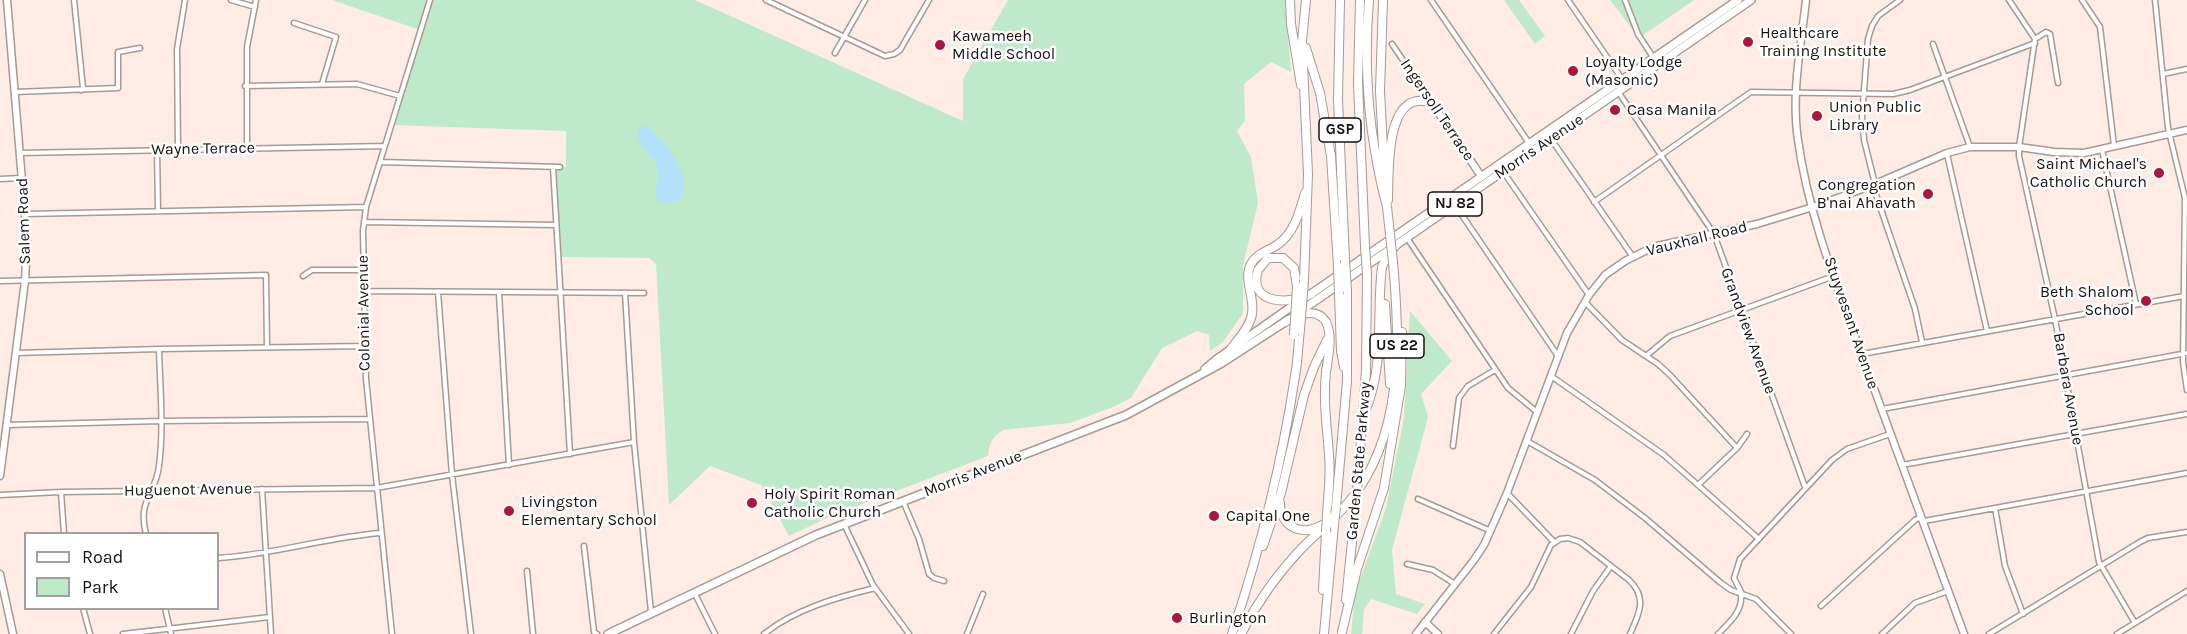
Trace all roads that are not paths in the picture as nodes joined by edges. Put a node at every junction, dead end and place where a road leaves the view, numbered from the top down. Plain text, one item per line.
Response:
1 (74, 0) edge
2 (185, 0) edge
3 (231, 0) edge
4 (256, 0) edge
5 (430, 0) edge
6 (766, 0) edge
7 (865, 0) edge
8 (929, 0) edge
9 (1290, 0) edge
10 (1306, 0) edge
11 (1340, 0) edge
12 (1360, 0) edge
13 (1369, 0) edge
14 (1383, 0) edge
15 (1431, 0) edge
16 (1568, 0) edge
17 (1625, 0) edge
18 (1738, 0) edge
19 (1751, 0) edge
20 (1806, 0) edge
21 (1900, 0) edge
22 (2009, 0) edge
23 (2082, 0) edge
24 (2156, 0) edge
25 (8, 2) edge
26 (0, 3) edge
27 (255, 7) junction
28 (294, 23) dead end
29 (1302, 32) junction
30 (843, 36) junction
31 (2035, 41) junction
32 (1392, 44) dead end
33 (1933, 44) dead end
34 (140, 48) dead end
35 (835, 53) dead end
36 (1653, 57) junction
37 (1659, 65) junction
38 (2187, 69) edge
39 (2163, 74) junction
40 (1945, 77) junction
41 (1622, 79) junction
42 (2058, 83) dead end
43 (322, 84) junction
44 (245, 86) junction
45 (81, 90) junction
46 (15, 92) junction
47 (1795, 92) junction
48 (1618, 93) junction
49 (1863, 94) junction
50 (400, 96) junction
51 (1432, 103) junction
52 (2187, 130) edge
53 (1546, 131) junction
54 (2170, 135) junction
55 (1308, 137) junction
56 (1551, 138) junction
57 (385, 146) junction
58 (1532, 146) junction
59 (1970, 147) junction
60 (2019, 147) junction
61 (2114, 147) junction
62 (247, 148) junction
63 (157, 150) junction
64 (178, 150) junction
65 (2102, 150) junction
66 (20, 153) junction
67 (1947, 153) junction
68 (1661, 155) junction
69 (380, 162) junction
70 (553, 167) junction
71 (560, 167) dead end
72 (1500, 168) junction
73 (1308, 174) junction
74 (1481, 176) junction
75 (22, 178) junction
76 (0, 179) edge
77 (1874, 184) junction
78 (1594, 202) junction
79 (1454, 205) junction
80 (366, 207) junction
81 (1387, 207) junction
82 (1813, 207) junction
83 (158, 211) junction
84 (26, 214) junction
85 (364, 222) junction
86 (556, 225) junction
87 (1713, 234) junction
88 (1407, 238) junction
89 (1396, 245) junction
90 (1633, 257) junction
91 (364, 270) junction
92 (1381, 274) junction
93 (303, 276) dead end
94 (1834, 276) junction
95 (0, 281) edge
96 (25, 281) junction
97 (1394, 283) junction
98 (364, 291) junction
99 (438, 292) junction
100 (499, 293) junction
101 (560, 293) junction
102 (625, 293) junction
103 (644, 293) dead end
104 (1311, 294) junction
105 (2184, 296) junction
106 (1587, 298) junction
107 (2136, 304) junction
108 (1740, 311) junction
109 (2055, 319) junction
110 (1285, 322) junction
111 (1987, 331) junction
112 (1297, 332) junction
113 (1329, 333) junction
114 (1922, 342) junction
115 (365, 345) junction
116 (267, 347) junction
117 (159, 349) junction
118 (1231, 349) junction
119 (15, 353) junction
120 (2186, 353) edge
121 (1862, 354) junction
122 (1558, 356) junction
123 (1646, 356) junction
124 (1495, 370) junction
125 (1204, 371) junction
126 (1550, 376) junction
127 (2066, 376) junction
128 (1347, 381) junction
129 (2187, 390) edge
130 (1882, 409) junction
131 (1389, 410) junction
132 (1537, 412) junction
133 (2187, 414) edge
134 (1364, 416) junction
135 (370, 419) junction
136 (160, 421) junction
137 (6, 425) junction
138 (1747, 434) dead end
139 (1891, 434) junction
140 (2076, 434) junction
141 (1526, 440) junction
142 (634, 442) junction
143 (1453, 446) dead end
144 (1737, 448) junction
145 (570, 454) junction
146 (509, 465) junction
147 (1902, 465) junction
148 (2187, 472) edge
149 (452, 475) junction
150 (0, 476) edge
151 (1698, 486) junction
152 (1805, 487) junction
153 (376, 488) junction
154 (261, 489) junction
155 (150, 490) junction
156 (61, 492) junction
157 (2086, 492) junction
158 (1281, 493) junction
159 (1507, 493) junction
160 (0, 495) edge
161 (1418, 499) dead end
162 (903, 501) junction
163 (1346, 505) junction
164 (1995, 508) junction
165 (1923, 519) junction
166 (844, 524) junction
167 (1491, 531) junction
168 (64, 532) edge
169 (146, 532) edge
170 (2187, 532) edge
171 (381, 533) junction
172 (1759, 539) junction
173 (1554, 542) junction
174 (584, 546) dead end
175 (266, 553) junction
176 (1257, 557) junction
177 (219, 558) edge
178 (1407, 564) dead end
179 (1611, 566) junction
180 (2101, 567) junction
181 (527, 571) dead end
182 (0, 574) edge
183 (944, 581) dead end
184 (1455, 584) junction
185 (875, 588) junction
186 (1949, 591) junction
187 (2187, 591) edge
188 (694, 593) junction
189 (1741, 593) junction
190 (983, 594) dead end
191 (1821, 606) dead end
192 (83, 610) edge
193 (165, 610) edge
194 (651, 613) junction
195 (2023, 614) junction
196 (270, 617) junction
197 (1425, 622) junction
198 (2135, 623) junction
199 (170, 628) junction
200 (1324, 630) edge
201 (1342, 633) edge
202 (13, 634) edge
203 (90, 634) edge
204 (123, 634) edge
205 (171, 634) edge
206 (271, 634) edge
207 (392, 634) edge
208 (471, 634) edge
209 (533, 634) edge
210 (597, 634) edge
211 (608, 634) edge
212 (715, 634) edge
213 (764, 634) edge
214 (909, 634) edge
215 (967, 634) edge
216 (1232, 634) edge
217 (1241, 634) edge
218 (1416, 634) edge
219 (1438, 634) edge
220 (1494, 634) edge
221 (1571, 634) edge
222 (1630, 634) edge
223 (1718, 634) edge
224 (1791, 634) edge
225 (1882, 634) edge
226 (1964, 634) edge
227 (1989, 634) edge
228 (2117, 634) edge

1 - 45 street
2 - 64 street
3 - 27 street
4 - 27 street
5 - 50 street, Colonial Avenue
6 - 30 street
7 - 30 street
8 - 30 street
9 - 55 highway
10 - 29 highway
11 - 128 highway, Garden State Parkway / GSP, bridge
12 - 134 highway, Garden State Parkway / GSP, bridge
13 - 81 highway
14 - 81 highway, US 22
15 - 58 street
16 - 41 street
17 - 36 street
18 - 36 main road, Morris Avenue / NJ 82
19 - 37 main road, Morris Avenue / NJ 82
20 - 47 street, Stuyvesant Avenue
21 - 49 street
22 - 31 street
23 - 61 street
24 - 39 street
25 - 26 street
25 - 46 street, Salem Road
27 - 44 street
28 - 43 street
29 - 55 highway
29 - 128 highway, bridge
30 - 35 street
31 - 40 street
31 - 42 street
31 - 60 street
32 - 51 street, Ingersoll Terrace
33 - 40 street
34 - 45 street
36 - 37 street
36 - 41 main road, Morris Avenue / NJ 82
37 - 48 main road, Morris Avenue / NJ 82
38 - 39 street
39 - 54 street
40 - 49 street
40 - 59 street
41 - 53 main road, Morris Avenue / NJ 82
43 - 44 street
43 - 50 street
44 - 62 street
45 - 46 street
46 - 66 street, Salem Road
47 - 49 street
47 - 68 street
47 - 82 street, Stuyvesant Avenue
48 - 56 main road, Morris Avenue / NJ 82
48 - 68 street, Grandview Avenue
49 - 77 street
50 - 57 street, Colonial Avenue
51 - 74 street, Ingersoll Terrace
51 - 81 highway
52 - 54 street, Vauxhall Road
53 - 56 street
53 - 58 main road, Morris Avenue / NJ 82
54 - 61 street, Vauxhall Road
54 - 105 street
55 - 73 highway
56 - 58 main road, Morris Avenue / NJ 82
56 - 78 street
57 - 62 street, Wayne Terrace
57 - 69 street, Colonial Avenue
58 - 72 main road, Morris Avenue / NJ 82
59 - 60 street, Vauxhall Road
59 - 67 street, Vauxhall Road
60 - 65 street, Vauxhall Road
60 - 109 street, Barbara Avenue
61 - 65 street, Vauxhall Road
62 - 64 street, Wayne Terrace
63 - 64 street, Wayne Terrace
63 - 66 street, Wayne Terrace
63 - 83 street
65 - 107 street
66 - 75 street, Salem Road
67 - 77 street, Vauxhall Road
67 - 111 street
68 - 78 street
68 - 87 street, Grandview Avenue
69 - 70 street
69 - 80 street, Colonial Avenue
70 - 71 street
70 - 86 street
72 - 74 main road, Morris Avenue / NJ 82
72 - 79 main road, Morris Avenue / NJ 82
72 - 106 street
73 - 112 highway, bridge
73 - 118 highway
74 - 104 main road, Morris Avenue / NJ 82
75 - 76 street
75 - 84 street, Salem Road
77 - 82 street, Vauxhall Road
77 - 114 street
78 - 90 street
79 - 88 main road, Morris Avenue / NJ 82
79 - 122 street
80 - 83 street
80 - 85 street, Colonial Avenue
81 - 97 highway, US 22, bridge
82 - 87 street, Vauxhall Road
82 - 94 street, Stuyvesant Avenue
83 - 84 street
84 - 96 street, Salem Road
85 - 86 street
85 - 91 street, Colonial Avenue
86 - 101 street
87 - 90 street, Vauxhall Road
87 - 108 street, Grandview Avenue
88 - 89 main road, Morris Avenue / NJ 82
88 - 124 street
89 - 92 highway
89 - 110 main road, Morris Avenue / NJ 82
90 - 106 street, Vauxhall Road
91 - 93 street
91 - 98 street, Colonial Avenue
92 - 131 highway
92 - 134 highway
94 - 108 street
94 - 121 street, Stuyvesant Avenue
95 - 96 street
96 - 116 street
96 - 119 street, Salem Road
97 - 131 highway, US 22
97 - 201 highway
98 - 99 street
98 - 115 street, Colonial Avenue
99 - 100 street
99 - 149 street
100 - 101 street
100 - 146 street
101 - 102 street
101 - 145 street
102 - 103 street
102 - 142 street
104 - 112 highway, bridge
104 - 118 main road, Morris Avenue / NJ 82
105 - 107 street
105 - 120 street
106 - 122 street, Vauxhall Road
106 - 123 street
107 - 109 street
108 - 123 street
108 - 152 street, Grandview Avenue
109 - 111 street
109 - 127 street, Barbara Avenue
110 - 113 highway
110 - 125 main road, Morris Avenue / NJ 82
111 - 114 street
112 - 176 highway
113 - 158 highway
113 - 200 highway, bridge
114 - 121 street
115 - 116 street
115 - 135 street, Colonial Avenue
116 - 117 street
117 - 119 street
117 - 136 street
118 - 125 main road, Morris Avenue / NJ 82
119 - 137 street, Salem Road
120 - 127 street
120 - 129 street
121 - 130 street, Stuyvesant Avenue
122 - 126 street, Vauxhall Road
123 - 144 street
124 - 132 street
124 - 143 street
125 - 162 main road, Morris Avenue / NJ 82
126 - 132 street, Vauxhall Road
126 - 151 street
127 - 130 street
127 - 140 street, Barbara Avenue
128 - 200 highway, Garden State Parkway / GSP, bridge
130 - 139 street, Stuyvesant Avenue
131 - 163 highway, US 22
132 - 141 street, Vauxhall Road
133 - 140 street
134 - 201 highway, Garden State Parkway / GSP, bridge
135 - 136 street
135 - 153 street, Colonial Avenue
136 - 137 street
136 - 155 street
137 - 150 street, Salem Road
138 - 144 street
139 - 147 street, Stuyvesant Avenue
139 - 152 street
140 - 147 street
140 - 157 street, Barbara Avenue
141 - 159 street, Vauxhall Road
141 - 189 street
142 - 145 street, Huguenot Avenue
142 - 194 street
144 - 151 street
145 - 146 street, Huguenot Avenue
146 - 149 street, Huguenot Avenue
147 - 165 street, Stuyvesant Avenue
148 - 157 street
149 - 153 street, Huguenot Avenue
149 - 208 street
151 - 172 street
152 - 172 street
153 - 154 street, Huguenot Avenue
153 - 171 street, Colonial Avenue
154 - 155 street, Huguenot Avenue
154 - 175 street
155 - 156 street, Huguenot Avenue
155 - 169 street
156 - 160 street, Huguenot Avenue
156 - 168 street
157 - 164 street
157 - 180 street, Barbara Avenue
158 - 163 highway
158 - 176 highway
159 - 167 street, Vauxhall Road
159 - 173 street
161 - 167 street
162 - 166 main road, Morris Avenue / NJ 82
162 - 183 street
163 - 217 highway, US 22
164 - 165 street
164 - 195 street
165 - 186 street, Stuyvesant Avenue
165 - 191 street
166 - 185 street
166 - 188 main road, Morris Avenue / NJ 82
167 - 184 street, Vauxhall Road
170 - 180 street
171 - 175 street
171 - 207 street, Colonial Avenue
172 - 189 street
173 - 179 street
173 - 220 street
174 - 210 street
175 - 177 street
175 - 196 street
176 - 216 highway
178 - 184 street
179 - 221 street
179 - 222 street
180 - 195 street
180 - 198 street, Barbara Avenue
181 - 209 street
182 - 202 street
184 - 197 street, Vauxhall Road
185 - 213 street
185 - 214 street
186 - 225 street
186 - 226 street, Stuyvesant Avenue
187 - 198 street
188 - 194 main road, Morris Avenue / NJ 82
188 - 212 street
189 - 223 street
189 - 224 street
190 - 215 street
192 - 203 street
193 - 199 street
194 - 211 main road, Morris Avenue / NJ 82
195 - 227 street
196 - 199 street
196 - 206 street
197 - 218 street, Vauxhall Road
197 - 219 street
198 - 228 street
199 - 204 street
199 - 205 street

